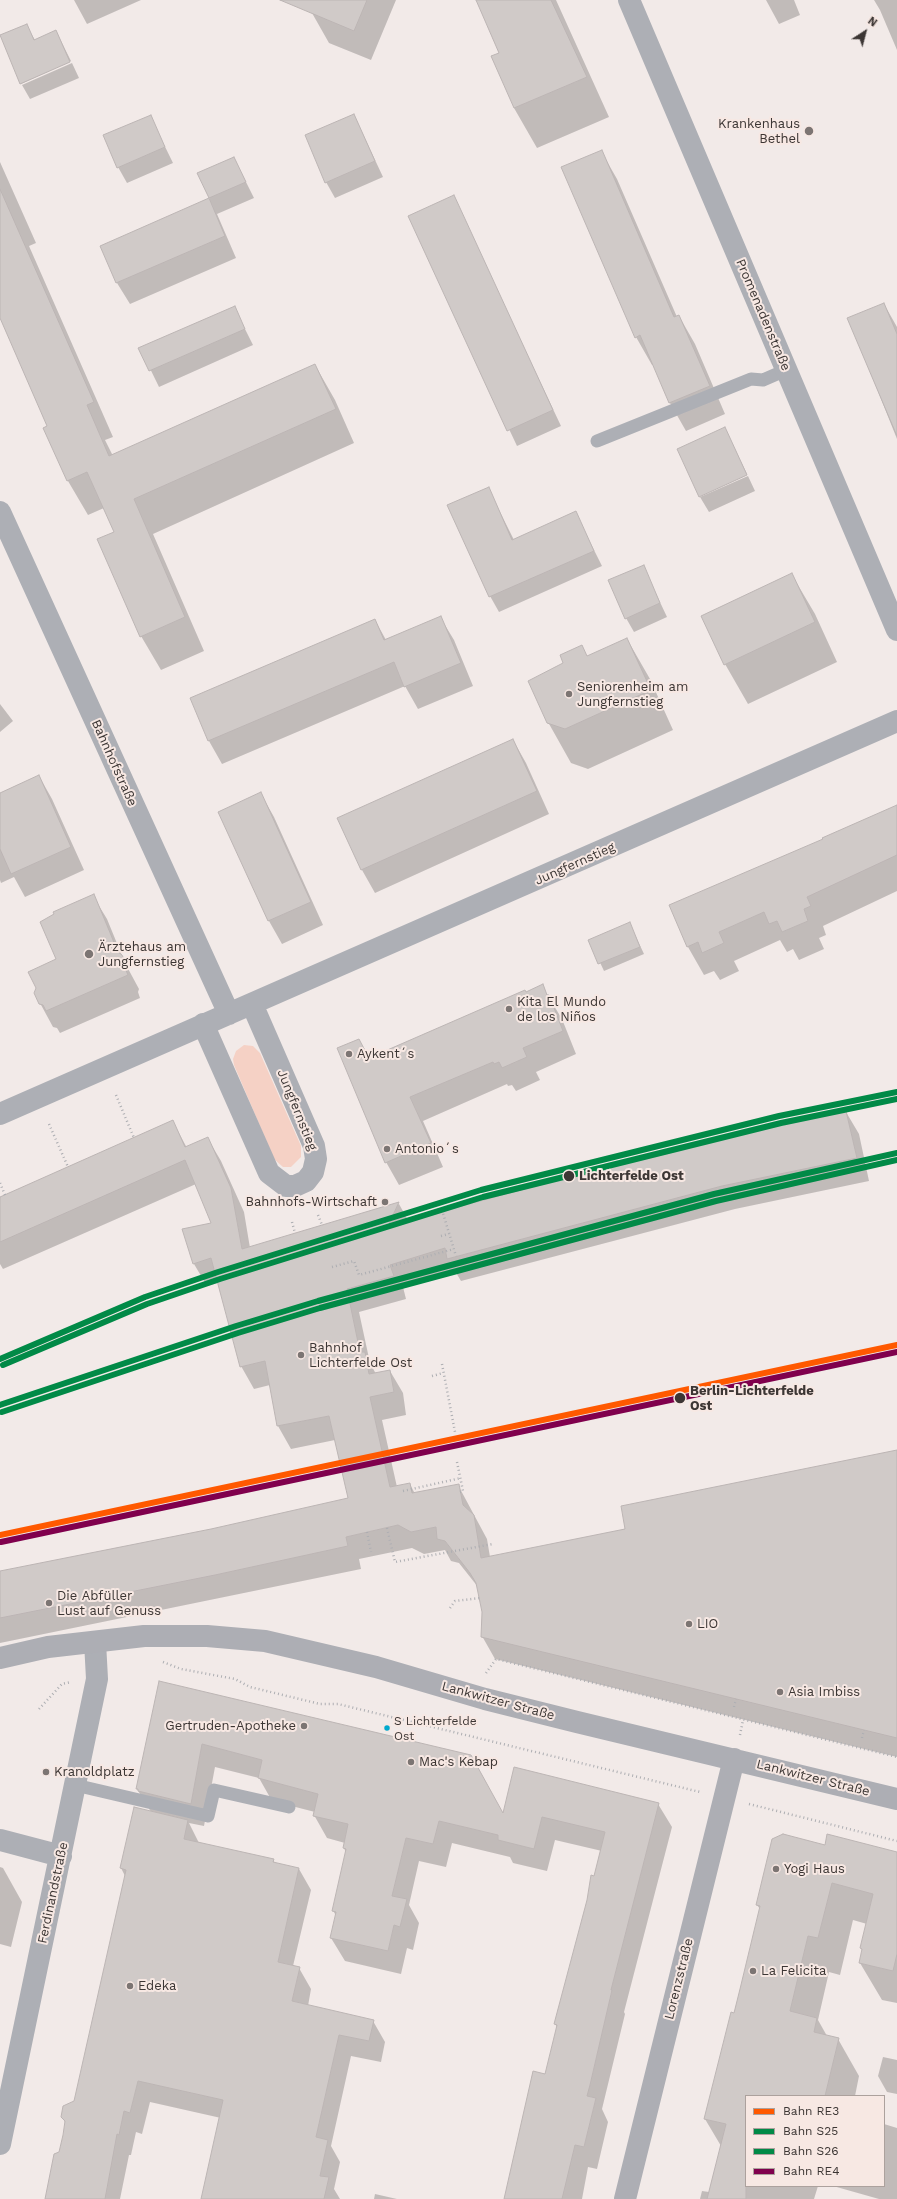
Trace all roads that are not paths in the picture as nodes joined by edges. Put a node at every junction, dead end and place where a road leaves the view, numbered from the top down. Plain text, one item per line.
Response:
1 (629, 0) edge
2 (786, 370) junction
3 (597, 441) dead end
4 (0, 512) edge
5 (897, 630) edge
6 (897, 721) edge
7 (252, 1004) junction
8 (229, 1014) junction
9 (204, 1024) junction
10 (0, 1114) edge
11 (95, 1642) junction
12 (0, 1658) edge
13 (734, 1759) junction
14 (75, 1786) junction
15 (897, 1799) edge
16 (289, 1807) dead end
17 (0, 1840) edge
18 (61, 1856) junction
19 (0, 2144) edge
20 (625, 2199) edge

1 - 2 street, Promenadenstraße
2 - 3 lane
2 - 5 street, Promenadenstraße
4 - 8 street, Bahnhofstraße
6 - 7 street, Jungfernstieg
7 - 8 street, Jungfernstieg
7 - 9 street, Jungfernstieg
8 - 9 street, Jungfernstieg
9 - 10 street, Jungfernstieg
11 - 12 main road
11 - 13 main road, Lankwitzer Straße
11 - 14 street, Ferdinandstraße
13 - 15 main road, Lankwitzer Straße
13 - 20 main road, Lorenzstraße
14 - 16 lane
14 - 18 street, Ferdinandstraße
17 - 18 street
18 - 19 street, Ferdinandstraße

